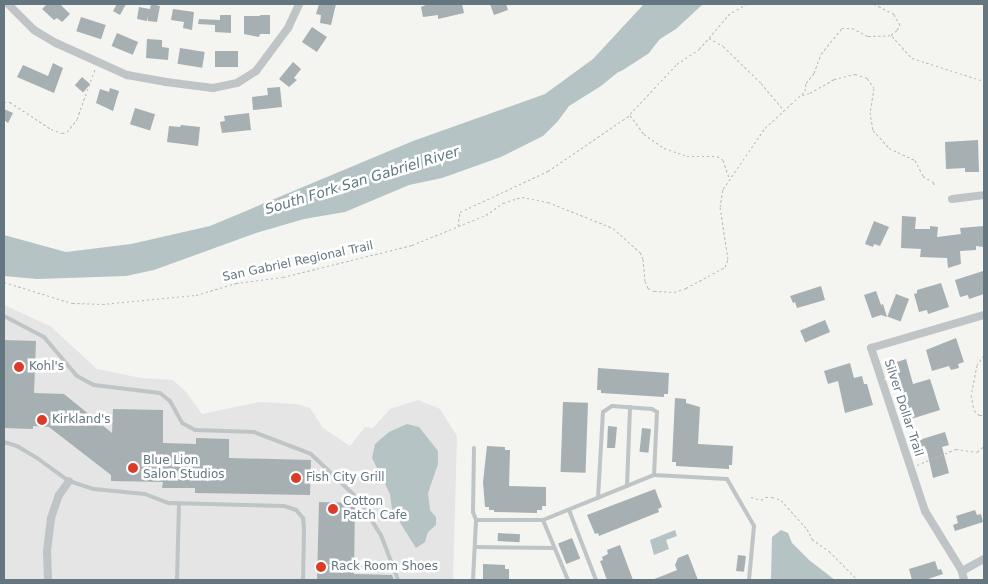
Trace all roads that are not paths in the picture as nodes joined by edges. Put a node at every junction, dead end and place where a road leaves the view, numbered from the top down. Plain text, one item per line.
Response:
1 (8, 4) edge
2 (299, 4) edge
3 (984, 195) edge
4 (952, 199) dead end
5 (984, 314) edge
6 (4, 316) edge
7 (630, 407) junction
8 (4, 442) edge
9 (474, 448) dead end
10 (654, 475) junction
11 (69, 481) junction
12 (627, 486) junction
13 (598, 498) junction
14 (179, 504) junction
15 (569, 510) junction
16 (476, 520) junction
17 (543, 520) junction
18 (475, 547) junction
19 (554, 548) junction
20 (984, 559) edge
21 (962, 571) junction
22 (48, 580) edge
23 (177, 580) edge
24 (303, 580) edge
25 (398, 580) edge
26 (473, 580) edge
27 (568, 580) edge
28 (596, 580) edge
29 (749, 580) edge
30 (964, 580) edge

1 - 2 street
3 - 4 street
5 - 21 street, Silver Dollar Trail
6 - 25 lane
7 - 10 lane
7 - 12 lane
7 - 13 lane
8 - 11 lane
9 - 16 lane
10 - 12 lane
10 - 29 lane
11 - 14 lane
11 - 22 street
12 - 13 lane
13 - 15 lane
14 - 23 lane
14 - 24 lane
15 - 17 lane
15 - 28 lane
16 - 17 lane
16 - 18 lane
17 - 19 lane
18 - 19 lane
18 - 26 lane
19 - 27 lane
20 - 21 street
21 - 30 street, Silver Dollar Trail

